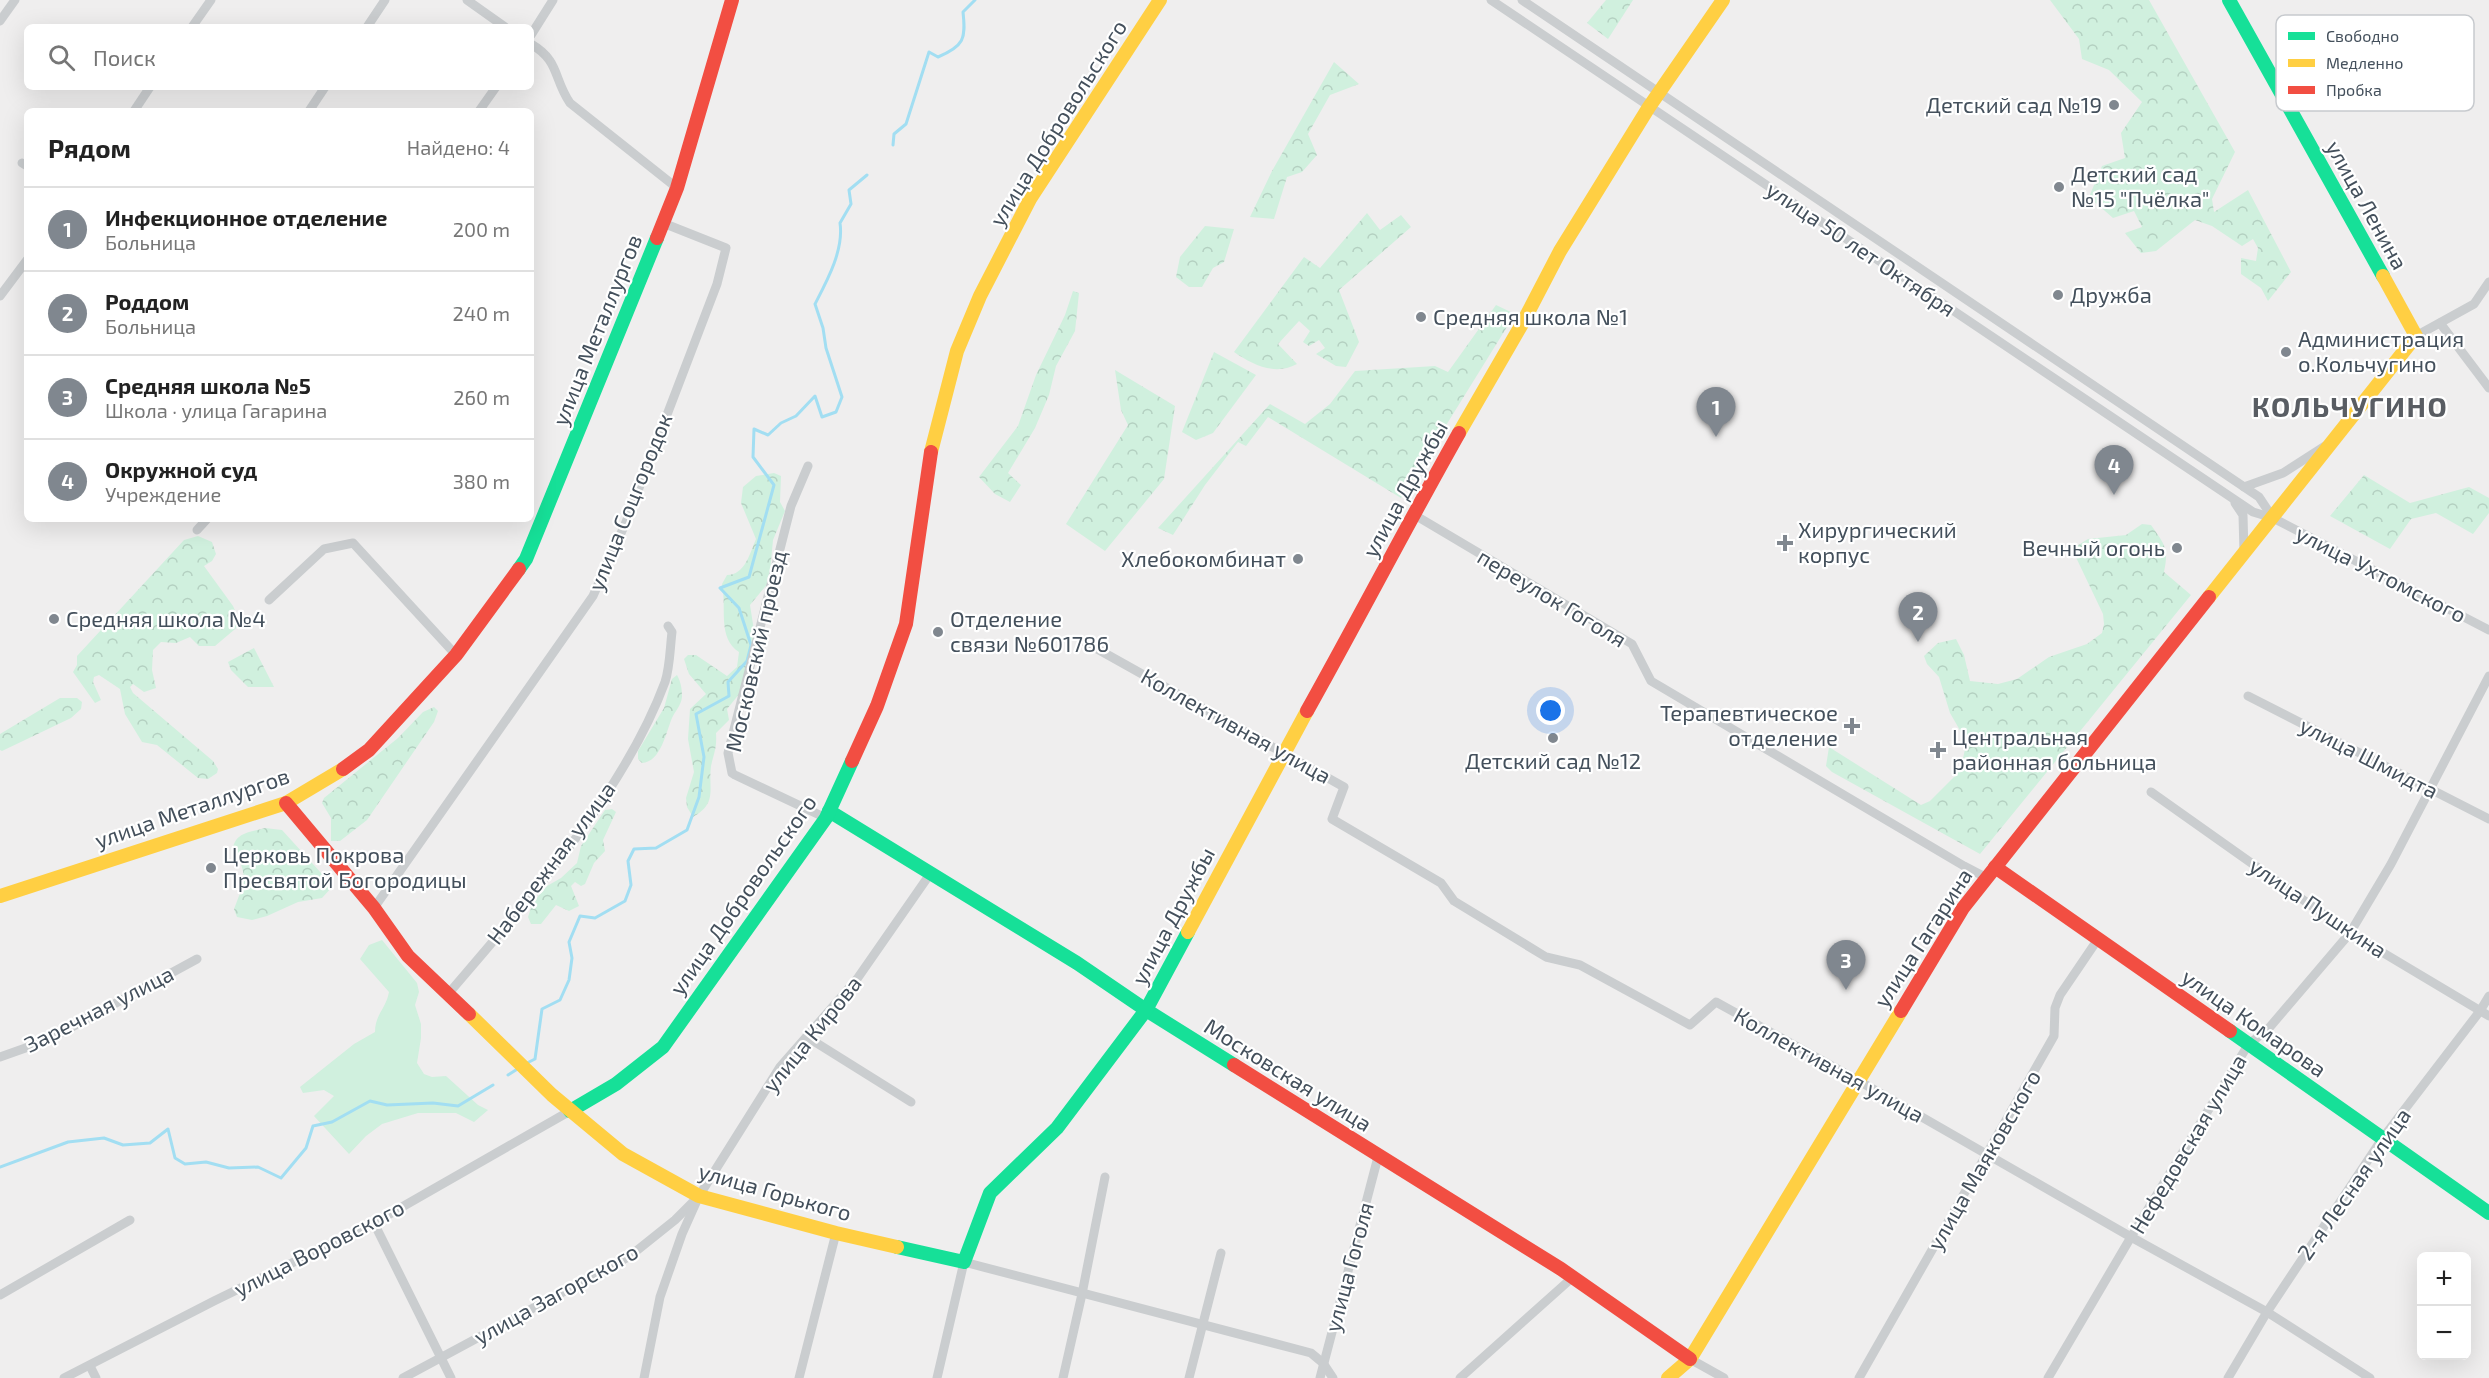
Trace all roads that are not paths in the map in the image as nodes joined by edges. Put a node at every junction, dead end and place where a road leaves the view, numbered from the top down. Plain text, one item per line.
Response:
1 (15, 0) edge
2 (211, 0) edge
3 (386, 0) edge
4 (467, 0) edge
5 (553, 0) edge
6 (732, 0) edge
7 (1160, 0) edge
8 (1491, 0) edge
9 (1522, 0) edge
10 (1722, 0) edge
11 (2229, 0) edge
12 (0, 21) edge
13 (194, 24) edge
14 (369, 24) edge
15 (501, 24) edge
16 (534, 30) edge
17 (534, 47) edge
18 (2276, 84) edge
19 (148, 90) edge
20 (324, 90) edge
21 (494, 90) edge
22 (1659, 92) junction
23 (1649, 107) junction
24 (136, 108) edge
25 (311, 108) edge
26 (481, 108) edge
27 (2291, 111) edge
28 (676, 188) junction
29 (663, 223) junction
30 (24, 264) edge
31 (2489, 282) edge
32 (0, 296) edge
33 (2440, 323) junction
34 (2416, 336) junction
35 (2489, 388) edge
36 (2334, 440) junction
37 (808, 466) dead end
38 (2244, 487) junction
39 (2232, 498) junction
40 (1413, 514) junction
41 (2273, 518) junction
42 (204, 522) edge
43 (197, 530) dead end
44 (2244, 555) junction
45 (268, 600) dead end
46 (668, 626) dead end
47 (2489, 630) edge
48 (1083, 641) dead end
49 (456, 655) junction
50 (2489, 676) edge
51 (2248, 696) dead end
52 (1284, 752) junction
53 (2431, 789) junction
54 (2151, 792) dead end
55 (286, 803) junction
56 (828, 815) junction
57 (2489, 819) edge
58 (1991, 872) junction
59 (930, 874) junction
60 (0, 896) edge
61 (374, 908) junction
62 (2350, 933) junction
63 (2098, 939) junction
64 (197, 959) dead end
65 (449, 993) junction
66 (2489, 996) edge
67 (1146, 1011) junction
68 (2480, 1011) junction
69 (2489, 1016) edge
70 (807, 1037) junction
71 (2248, 1045) junction
72 (0, 1057) edge
73 (1859, 1081) junction
74 (911, 1102) dead end
75 (570, 1111) junction
76 (2382, 1139) junction
77 (1988, 1155) junction
78 (1378, 1157) junction
79 (1105, 1177) dead end
80 (699, 1196) junction
81 (2489, 1214) edge
82 (130, 1220) dead end
83 (374, 1223) junction
84 (836, 1233) junction
85 (2131, 1237) junction
86 (1221, 1252) dead end
87 (964, 1262) junction
88 (1573, 1277) junction
89 (1082, 1294) junction
90 (0, 1295) edge
91 (2267, 1312) junction
92 (1203, 1324) junction
93 (440, 1359) junction
94 (1690, 1359) junction
95 (1323, 1363) junction
96 (90, 1366) junction
97 (64, 1378) edge
98 (96, 1378) edge
99 (404, 1378) edge
100 (451, 1378) edge
101 (644, 1378) edge
102 (799, 1378) edge
103 (937, 1378) edge
104 (1063, 1378) edge
105 (1190, 1378) edge
106 (1320, 1378) edge
107 (1334, 1378) edge
108 (1460, 1378) edge
109 (1668, 1378) edge
110 (1724, 1378) edge
111 (1859, 1378) edge
112 (2048, 1378) edge
113 (2228, 1378) edge
114 (2370, 1378) edge

1 - 12 street
2 - 13 street
3 - 14 street
4 - 15 street
5 - 16 street
6 - 28 street, улица Металлургов
7 - 56 street, улица Добровольского
8 - 23 street, улица 50 лет Октября
9 - 22 street, улица 50 лет Октября
10 - 22 street, улица Дружбы
11 - 18 street, улица Ленина
17 - 28 street
19 - 24 street
20 - 25 street
21 - 26 street
22 - 23 street, улица Дружбы
22 - 38 street, улица 50 лет Октября
23 - 39 street, улица 50 лет Октября
23 - 40 street, улица Дружбы
27 - 34 street, улица Ленина
28 - 29 street, улица Металлургов
29 - 49 street, улица Металлургов
29 - 61 street, улица Соцгородок
30 - 32 street
31 - 33 street
33 - 34 street
33 - 35 street
34 - 36 street, улица Гагарина
36 - 38 street
36 - 41 street, улица Гагарина
37 - 56 street, Московский проезд
38 - 41 street, улица 50 лет Октября
39 - 41 street, улица 50 лет Октября
39 - 44 street
40 - 52 street, улица Дружбы
40 - 58 street, переулок Гоголя
41 - 44 street, улица Гагарина
41 - 47 street, улица Ухтомского
42 - 43 street
44 - 58 street, улица Гагарина
45 - 49 street
46 - 65 street, Набережная улица
48 - 52 street, Коллективная улица
49 - 55 street, улица Металлургов
50 - 53 street, Нефедовская улица
51 - 53 street, улица Шмидта
52 - 67 street, улица Дружбы
52 - 73 street, Коллективная улица
53 - 57 street, улица Шмидта
53 - 62 street, Нефедовская улица
54 - 62 street, улица Пушкина
55 - 60 street, улица Металлургов
55 - 61 street, улица Горького
56 - 59 street, Московская улица
56 - 75 street, улица Добровольского
58 - 63 street, улица Комарова
58 - 73 street, улица Гагарина
59 - 67 street, Московская улица
59 - 70 street, улица Кирова
61 - 65 street, улица Горького
62 - 68 street, улица Пушкина
62 - 71 street, Нефедовская улица
63 - 71 street, улица Комарова
63 - 77 street, улица Маяковского
64 - 72 street, Заречная улица
65 - 75 street, улица Горького
66 - 68 street, 2-я Лесная улица
67 - 78 street, Московская улица
67 - 87 street, улица Дружбы
68 - 69 street, улица Пушкина
68 - 76 street, 2-я Лесная улица
70 - 74 street
70 - 80 street, улица Кирова
71 - 76 street, улица Комарова
71 - 85 street, Нефедовская улица
73 - 77 street, Коллективная улица
73 - 94 street, улица Гагарина
75 - 80 street, улица Горького
75 - 83 street, улица Воровского
76 - 81 street, улица Комарова
76 - 91 street, 2-я Лесная улица
77 - 85 street, Коллективная улица
77 - 111 street, улица Маяковского
78 - 88 street, Московская улица
78 - 95 street, улица Гоголя
79 - 89 street
80 - 84 street, улица Горького
80 - 93 street, улица Загорского
80 - 101 street
82 - 90 street
83 - 93 street
83 - 96 street, улица Воровского
84 - 87 street, улица Горького
84 - 102 street
85 - 91 street, Коллективная улица
85 - 112 street, Нефедовская улица
86 - 92 street
87 - 89 street, улица Горького
87 - 103 street
88 - 94 street, Московская улица
88 - 108 street
89 - 92 street, улица Горького
89 - 104 street
91 - 113 street, 2-я Лесная улица
91 - 114 street, Коллективная улица
92 - 95 street, улица Горького
92 - 105 street
93 - 99 street, улица Загорского
93 - 100 street
94 - 109 street, улица Гагарина
94 - 110 street, Московская улица
95 - 106 street, улица Гоголя
95 - 107 street
96 - 97 street, улица Воровского
96 - 98 street

